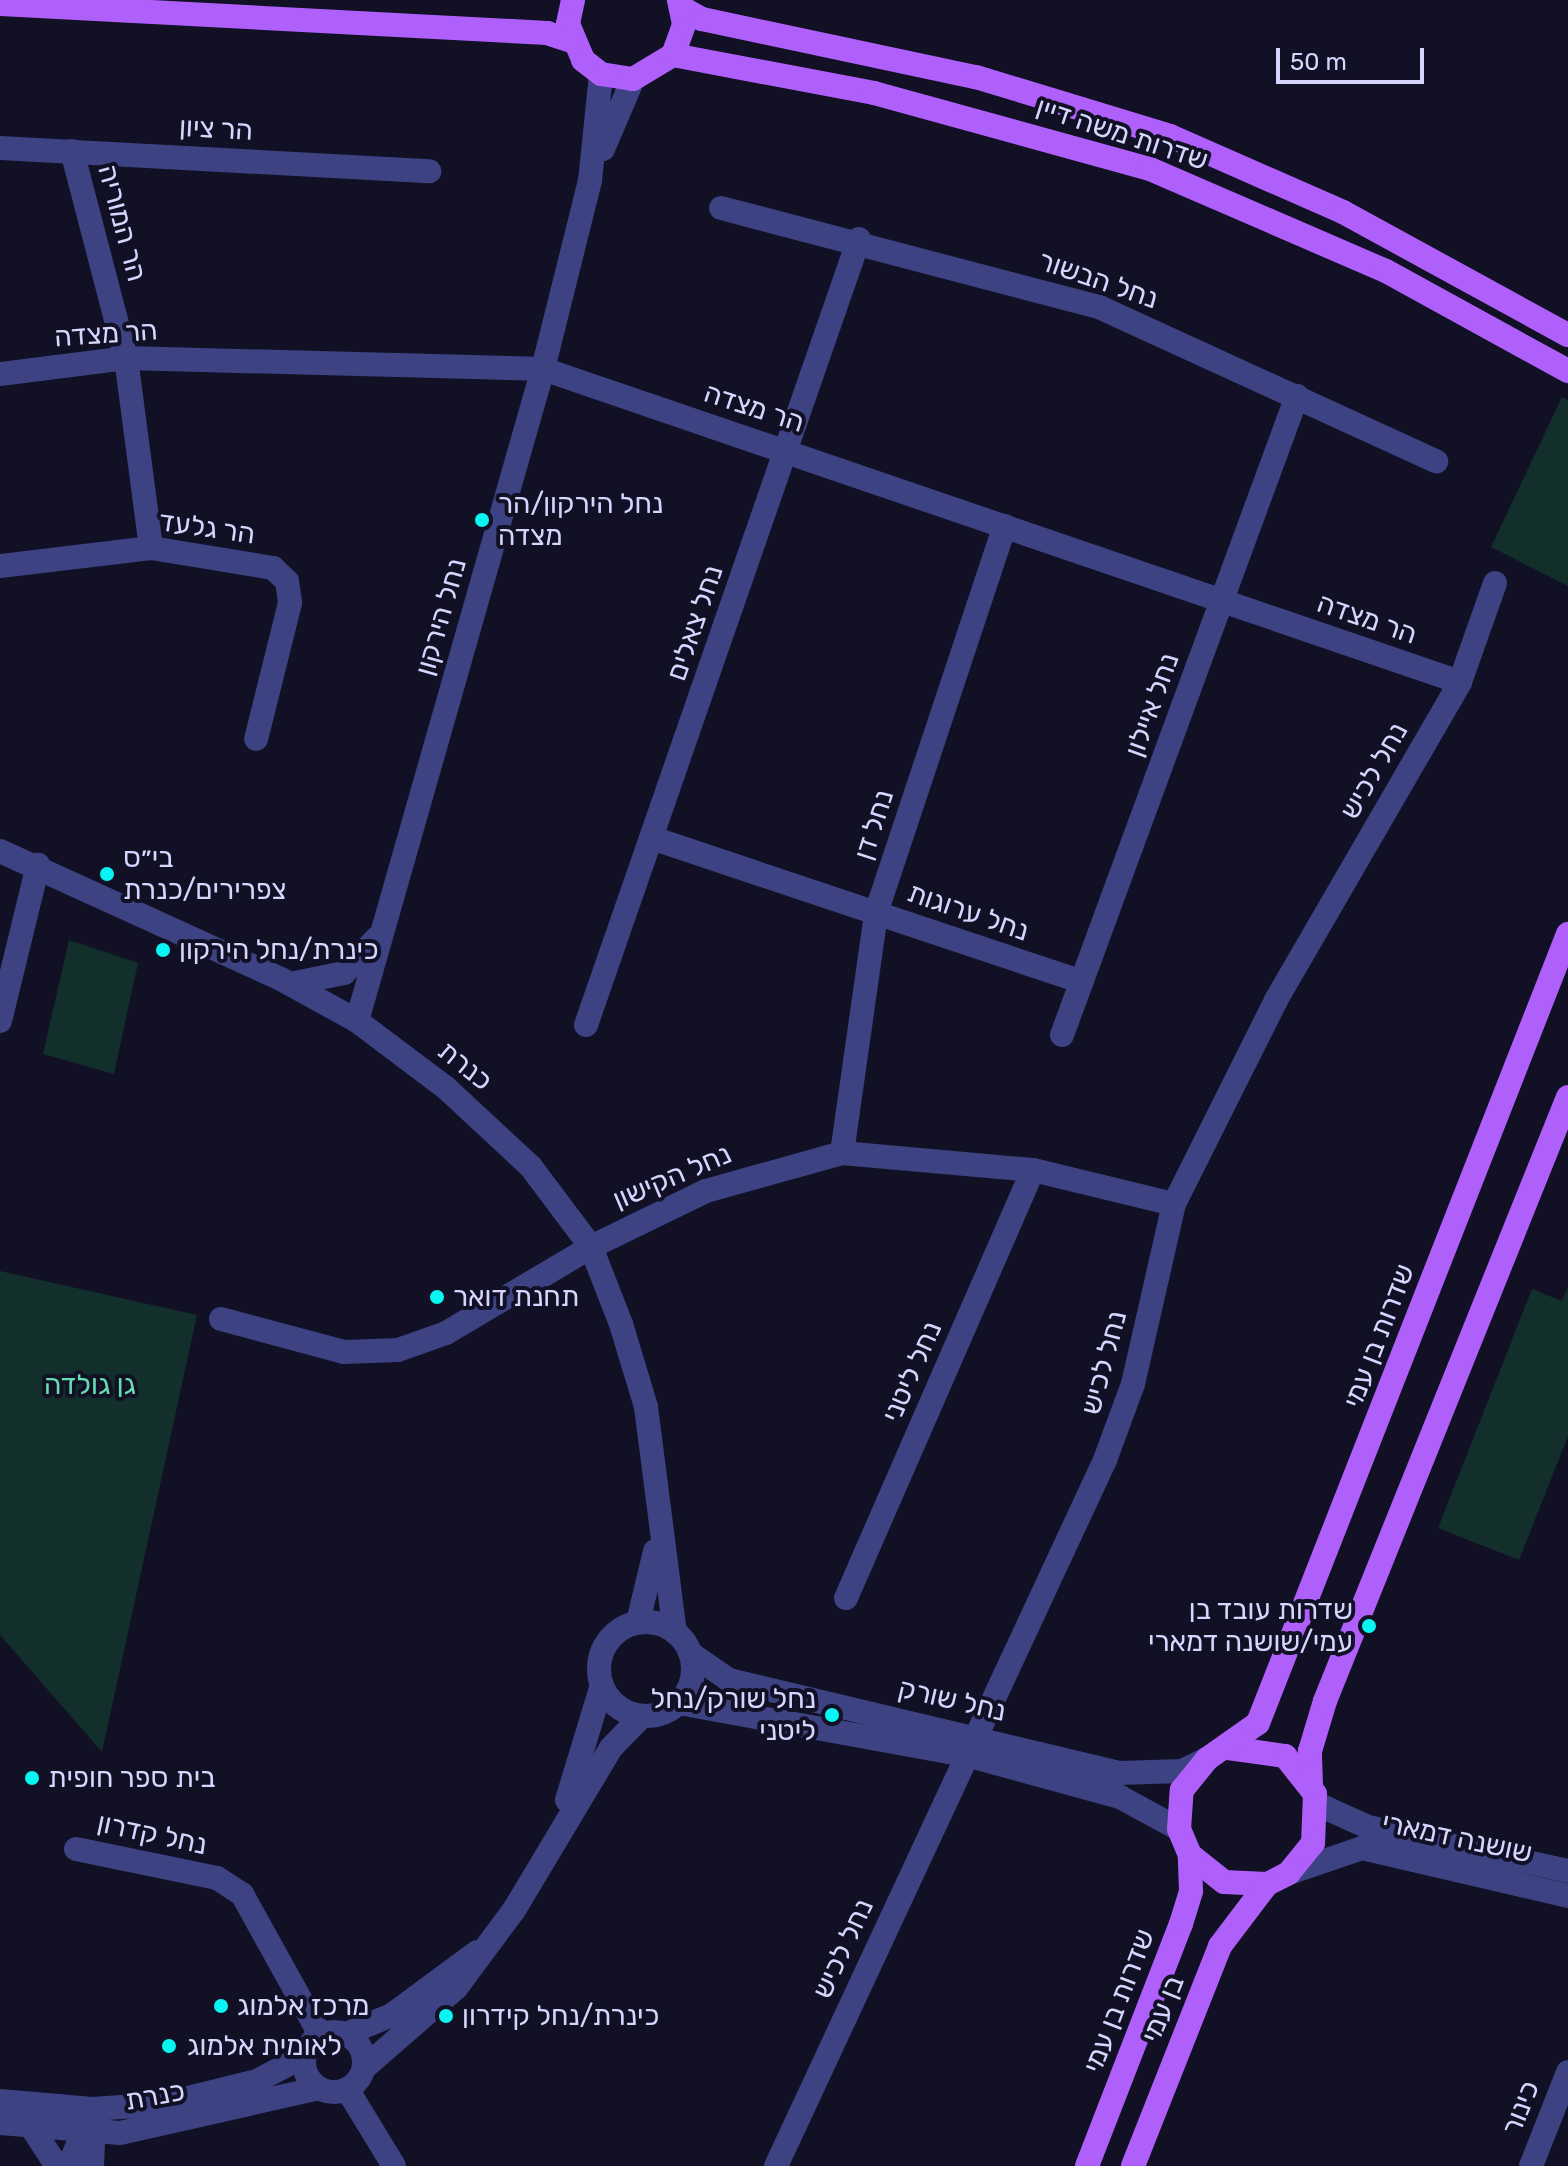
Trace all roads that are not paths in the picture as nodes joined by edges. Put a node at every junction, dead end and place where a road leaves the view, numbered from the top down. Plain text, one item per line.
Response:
1 (573, 0) edge
2 (0, 4) edge
3 (680, 4) edge
4 (572, 41) junction
5 (673, 55) junction
6 (601, 74) junction
7 (633, 79) junction
8 (0, 148) edge
9 (72, 151) junction
10 (429, 171) dead end
11 (590, 181) junction
12 (721, 208) dead end
13 (859, 239) junction
14 (1568, 335) edge
15 (126, 358) junction
16 (543, 369) junction
17 (1568, 371) edge
18 (0, 374) edge
19 (1297, 396) junction
20 (787, 450) junction
21 (1436, 461) dead end
22 (1005, 526) junction
23 (151, 548) junction
24 (0, 566) edge
25 (1495, 583) dead end
26 (1222, 600) junction
27 (1460, 682) junction
28 (256, 739) dead end
29 (652, 838) junction
30 (0, 851) edge
31 (38, 865) junction
32 (876, 913) junction
33 (383, 929) junction
34 (1568, 934) edge
35 (1082, 982) junction
36 (290, 984) junction
37 (0, 1021) edge
38 (357, 1021) junction
39 (586, 1025) dead end
40 (1062, 1035) dead end
41 (1568, 1097) edge
42 (842, 1153) junction
43 (1033, 1170) junction
44 (1174, 1204) junction
45 (591, 1247) junction
46 (221, 1319) dead end
47 (659, 1529) junction
48 (846, 1598) dead end
49 (638, 1622) junction
50 (675, 1632) junction
51 (690, 1653) junction
52 (602, 1685) junction
53 (679, 1703) junction
54 (642, 1716) junction
55 (974, 1746) junction
56 (1218, 1753) junction
57 (1314, 1794) junction
58 (1179, 1829) junction
59 (550, 1848) junction
60 (76, 1849) dead end
61 (1190, 1855) junction
62 (1568, 1871) edge
63 (1278, 1878) junction
64 (1568, 1896) edge
65 (485, 1946) junction
66 (346, 2034) junction
67 (320, 2035) junction
68 (304, 2056) junction
69 (364, 2068) junction
70 (1568, 2072) edge
71 (319, 2088) junction
72 (347, 2089) junction
73 (0, 2101) edge
74 (93, 2109) junction
75 (0, 2123) edge
76 (32, 2128) junction
77 (88, 2135) junction
78 (57, 2166) edge
79 (69, 2166) edge
80 (92, 2166) edge
81 (394, 2166) edge
82 (776, 2166) edge
83 (1087, 2166) edge
84 (1133, 2166) edge
85 (1531, 2166) edge

1 - 4 main road
2 - 4 main road
3 - 5 main road
3 - 14 main road, שדרות משה דיין
4 - 6 main road
5 - 7 main road
5 - 17 main road, שדרות משה דיין
6 - 7 main road
6 - 11 street, נחל הירקון
7 - 11 street, נחל הירקון
8 - 9 street, הר ציון
9 - 10 street, הר ציון
9 - 15 street, הר המוריה
11 - 16 street, נחל הירקון
12 - 13 street, נחל הבשור
13 - 19 street, נחל הבשור
13 - 20 street, נחל צאלים
15 - 16 street, הר מצדה
15 - 18 street, הר מצדה
15 - 23 street, הר המוריה
16 - 20 street, הר מצדה
16 - 33 street, נחל הירקון
19 - 21 street, נחל הבשור
19 - 26 street, נחל איילון
20 - 22 street, הר מצדה
20 - 29 street, נחל צאלים
22 - 26 street, הר מצדה
22 - 32 street, נחל דן
23 - 24 street, הר גלעד
23 - 28 street, הר גלעד
25 - 27 street, נחל לכיש
26 - 27 street, הר מצדה
26 - 35 street, נחל איילון
27 - 44 street, נחל לכיש
29 - 32 street, נחל ערוגות
29 - 39 street, נחל צאלים
30 - 31 street, כנרת
31 - 36 street, כנרת
31 - 37 street
32 - 35 street, נחל ערוגות
32 - 42 street, נחל דן
33 - 36 street
33 - 38 street, נחל הירקון
34 - 56 main road, שדרות בן עמי
35 - 40 street, נחל איילון
36 - 38 street, כנרת
38 - 45 street, כנרת
41 - 57 main road
42 - 43 street, נחל הקישון
42 - 45 street, נחל הקישון
43 - 44 street, נחל הקישון
43 - 48 street, נחל ליטני
44 - 55 street, נחל לכיש
45 - 46 street, נחל הקישון
45 - 47 street, כנרת
47 - 49 street, כנרת
47 - 50 street, כנרת
49 - 50 street
49 - 52 street
50 - 51 street, כנרת
51 - 53 street
51 - 55 street, נחל שורק
52 - 54 street
52 - 59 street
53 - 54 street
53 - 55 street, נחל שורק
54 - 59 street
55 - 56 street, נחל שורק
55 - 58 street, נחל שורק
55 - 82 street, נחל לכיש
56 - 57 main road
56 - 58 main road, שדרות בן עמי
57 - 62 street, שושנה דמארי
57 - 63 main road
58 - 61 main road, שדרות בן עמי
59 - 65 street
60 - 67 street, נחל קדרון
61 - 63 main road, שדרות בן עמי
61 - 83 main road, שדרות בן עמי
63 - 64 street, שושנה דמארי
63 - 84 main road, בן עמי
65 - 66 street
65 - 69 street
66 - 67 street
66 - 69 street
67 - 68 street
68 - 71 street
68 - 74 street, כנרת
69 - 72 street
70 - 85 street, כינור
71 - 72 street
71 - 77 street, כנרת
72 - 81 street
73 - 74 street, כנרת
74 - 77 street
75 - 76 street, כנרת
76 - 77 street, כנרת
76 - 78 street
77 - 79 street
77 - 80 street

